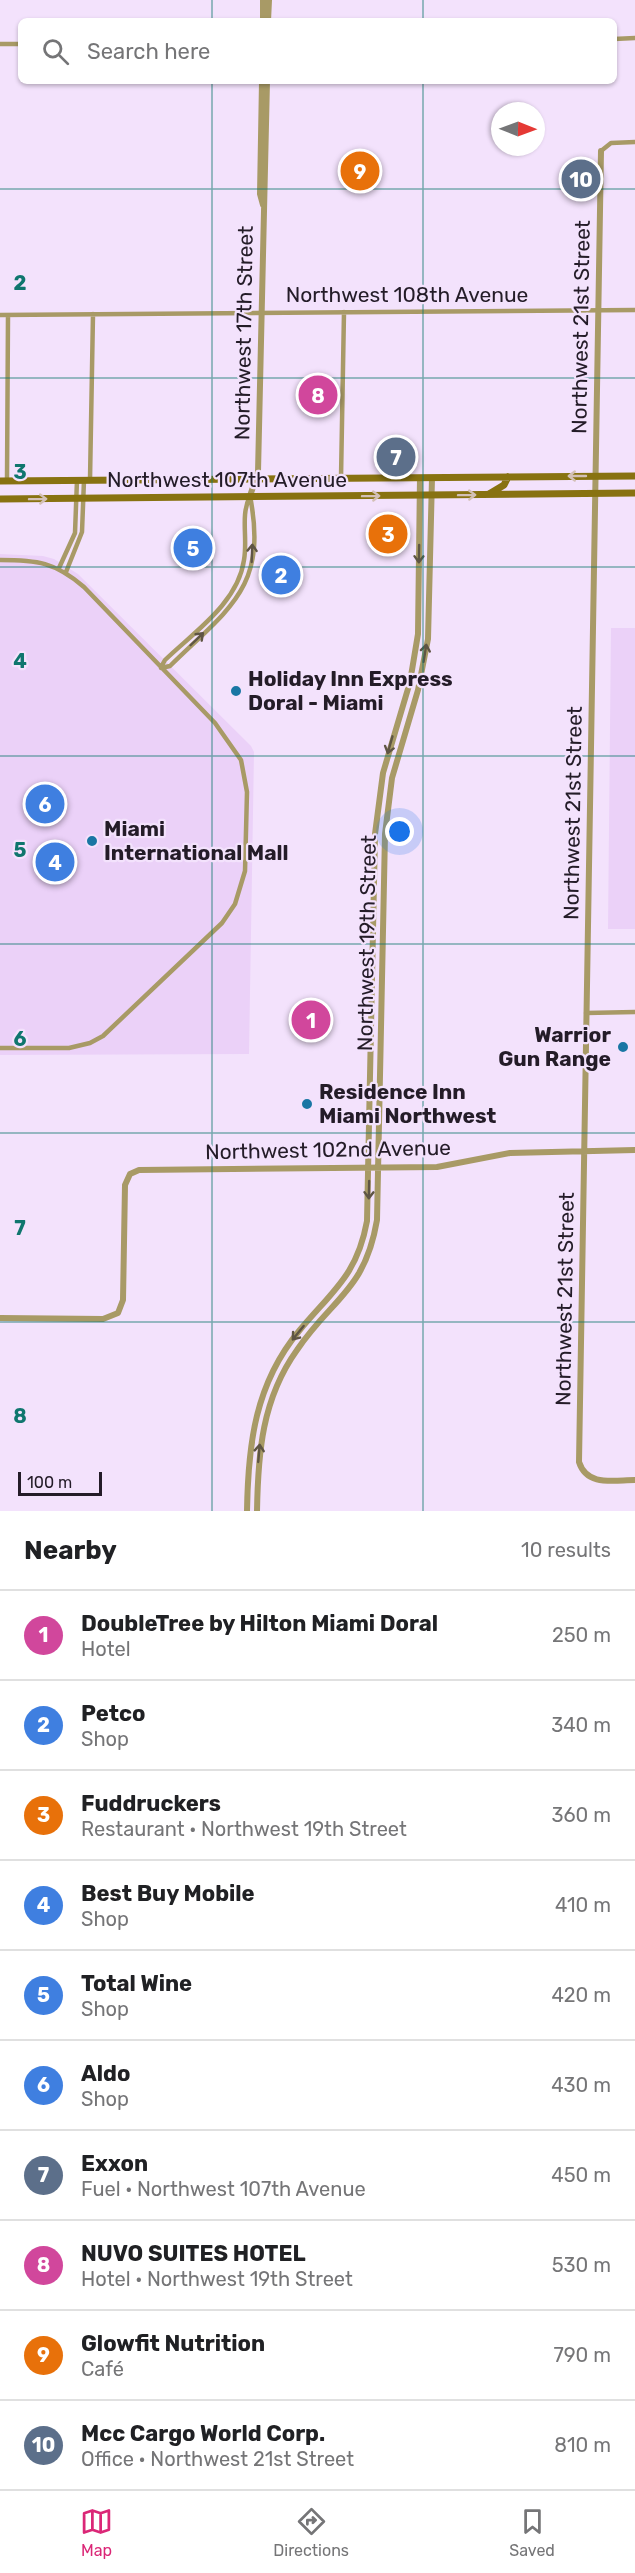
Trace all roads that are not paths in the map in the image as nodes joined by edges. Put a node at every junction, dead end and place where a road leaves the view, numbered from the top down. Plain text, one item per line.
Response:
1 (263, 0) edge
2 (269, 0) edge
3 (263, 18) edge
4 (268, 18) edge
5 (635, 38) edge
6 (617, 39) edge
7 (0, 44) edge
8 (18, 44) edge
9 (262, 84) edge
10 (267, 84) edge
11 (635, 142) edge
12 (601, 151) joint
13 (263, 206) junction
14 (598, 310) junction
15 (635, 310) edge
16 (344, 312) junction
17 (261, 313) junction
18 (93, 314) junction
19 (0, 315) edge
20 (8, 315) junction
21 (595, 476) junction
22 (635, 476) edge
23 (508, 477) junction
24 (340, 478) junction
25 (420, 478) junction
26 (432, 478) junction
27 (257, 479) junction
28 (83, 480) junction
29 (3, 481) edge
30 (595, 493) junction
31 (635, 493) edge
32 (420, 495) junction
33 (432, 495) junction
34 (489, 495) junction
35 (250, 496) junction
36 (80, 498) junction
37 (0, 499) edge
38 (0, 560) edge
39 (59, 568) junction
40 (66, 572) junction
41 (161, 668) junction
42 (586, 1012) junction
43 (635, 1012) edge
44 (0, 1048) edge
45 (635, 1150) edge
46 (584, 1151) junction
47 (379, 1168) junction
48 (369, 1169) junction
49 (0, 1318) edge
50 (635, 1480) edge
51 (247, 1511) edge
52 (257, 1511) edge

1 - 3 street
2 - 4 street
5 - 6 street
7 - 8 street
9 - 13 street, Northwest 17th Street
10 - 13 street, Northwest 17th Street
11 - 12 street
12 - 14 street, Northwest 21st Street
13 - 17 street, Northwest 17th Street
14 - 15 street, Northwest 108th Avenue
14 - 16 street, Northwest 108th Avenue
14 - 21 street, Northwest 21st Street
16 - 17 street, Northwest 108th Avenue
16 - 24 street
17 - 18 street, Northwest 108th Avenue
17 - 27 street, Northwest 17th Street
18 - 20 street, Northwest 108th Avenue
18 - 28 street
19 - 20 street, Northwest 108th Avenue
20 - 29 street
21 - 22 main road, Northwest 107th Avenue
21 -> 23 main road, Northwest 107th Avenue
21 - 30 street, Northwest 21st Street
23 - 26 main road, Northwest 107th Avenue
23 - 34 main road
24 - 25 main road, Northwest 107th Avenue
24 - 27 main road, Northwest 107th Avenue
25 - 26 main road, Northwest 107th Avenue
25 - 32 street, Northwest 19th Street
26 - 33 street, Northwest 19th Street
27 - 28 main road, Northwest 107th Avenue
27 - 35 street, Northwest 17th Street
28 - 29 main road, Northwest 107th Avenue
28 - 36 street
30 - 31 main road, Northwest 107th Avenue
30 - 34 main road, Northwest 107th Avenue
30 - 42 street, Northwest 21st Street
32 - 33 main road, Northwest 107th Avenue
35 -> 32 main road, Northwest 107th Avenue
32 -> 48 street, Northwest 19th Street
33 -> 34 main road, Northwest 107th Avenue
47 -> 33 street, Northwest 19th Street
35 - 36 main road, Northwest 107th Avenue
35 - 41 street
37 -> 36 main road, Northwest 107th Avenue
36 - 39 street
36 - 40 street
38 - 39 street
39 - 40 street
40 - 41 street
41 - 44 street
42 - 43 street
42 - 46 street, Northwest 21st Street
45 - 46 street, Northwest 102nd Avenue
46 - 47 street, Northwest 102nd Avenue
46 - 50 street, Northwest 21st Street
47 - 48 street, Northwest 102nd Avenue
52 -> 47 street, Northwest 19th Street
48 - 49 street, Northwest 102nd Avenue
48 -> 51 street, Northwest 19th Street

